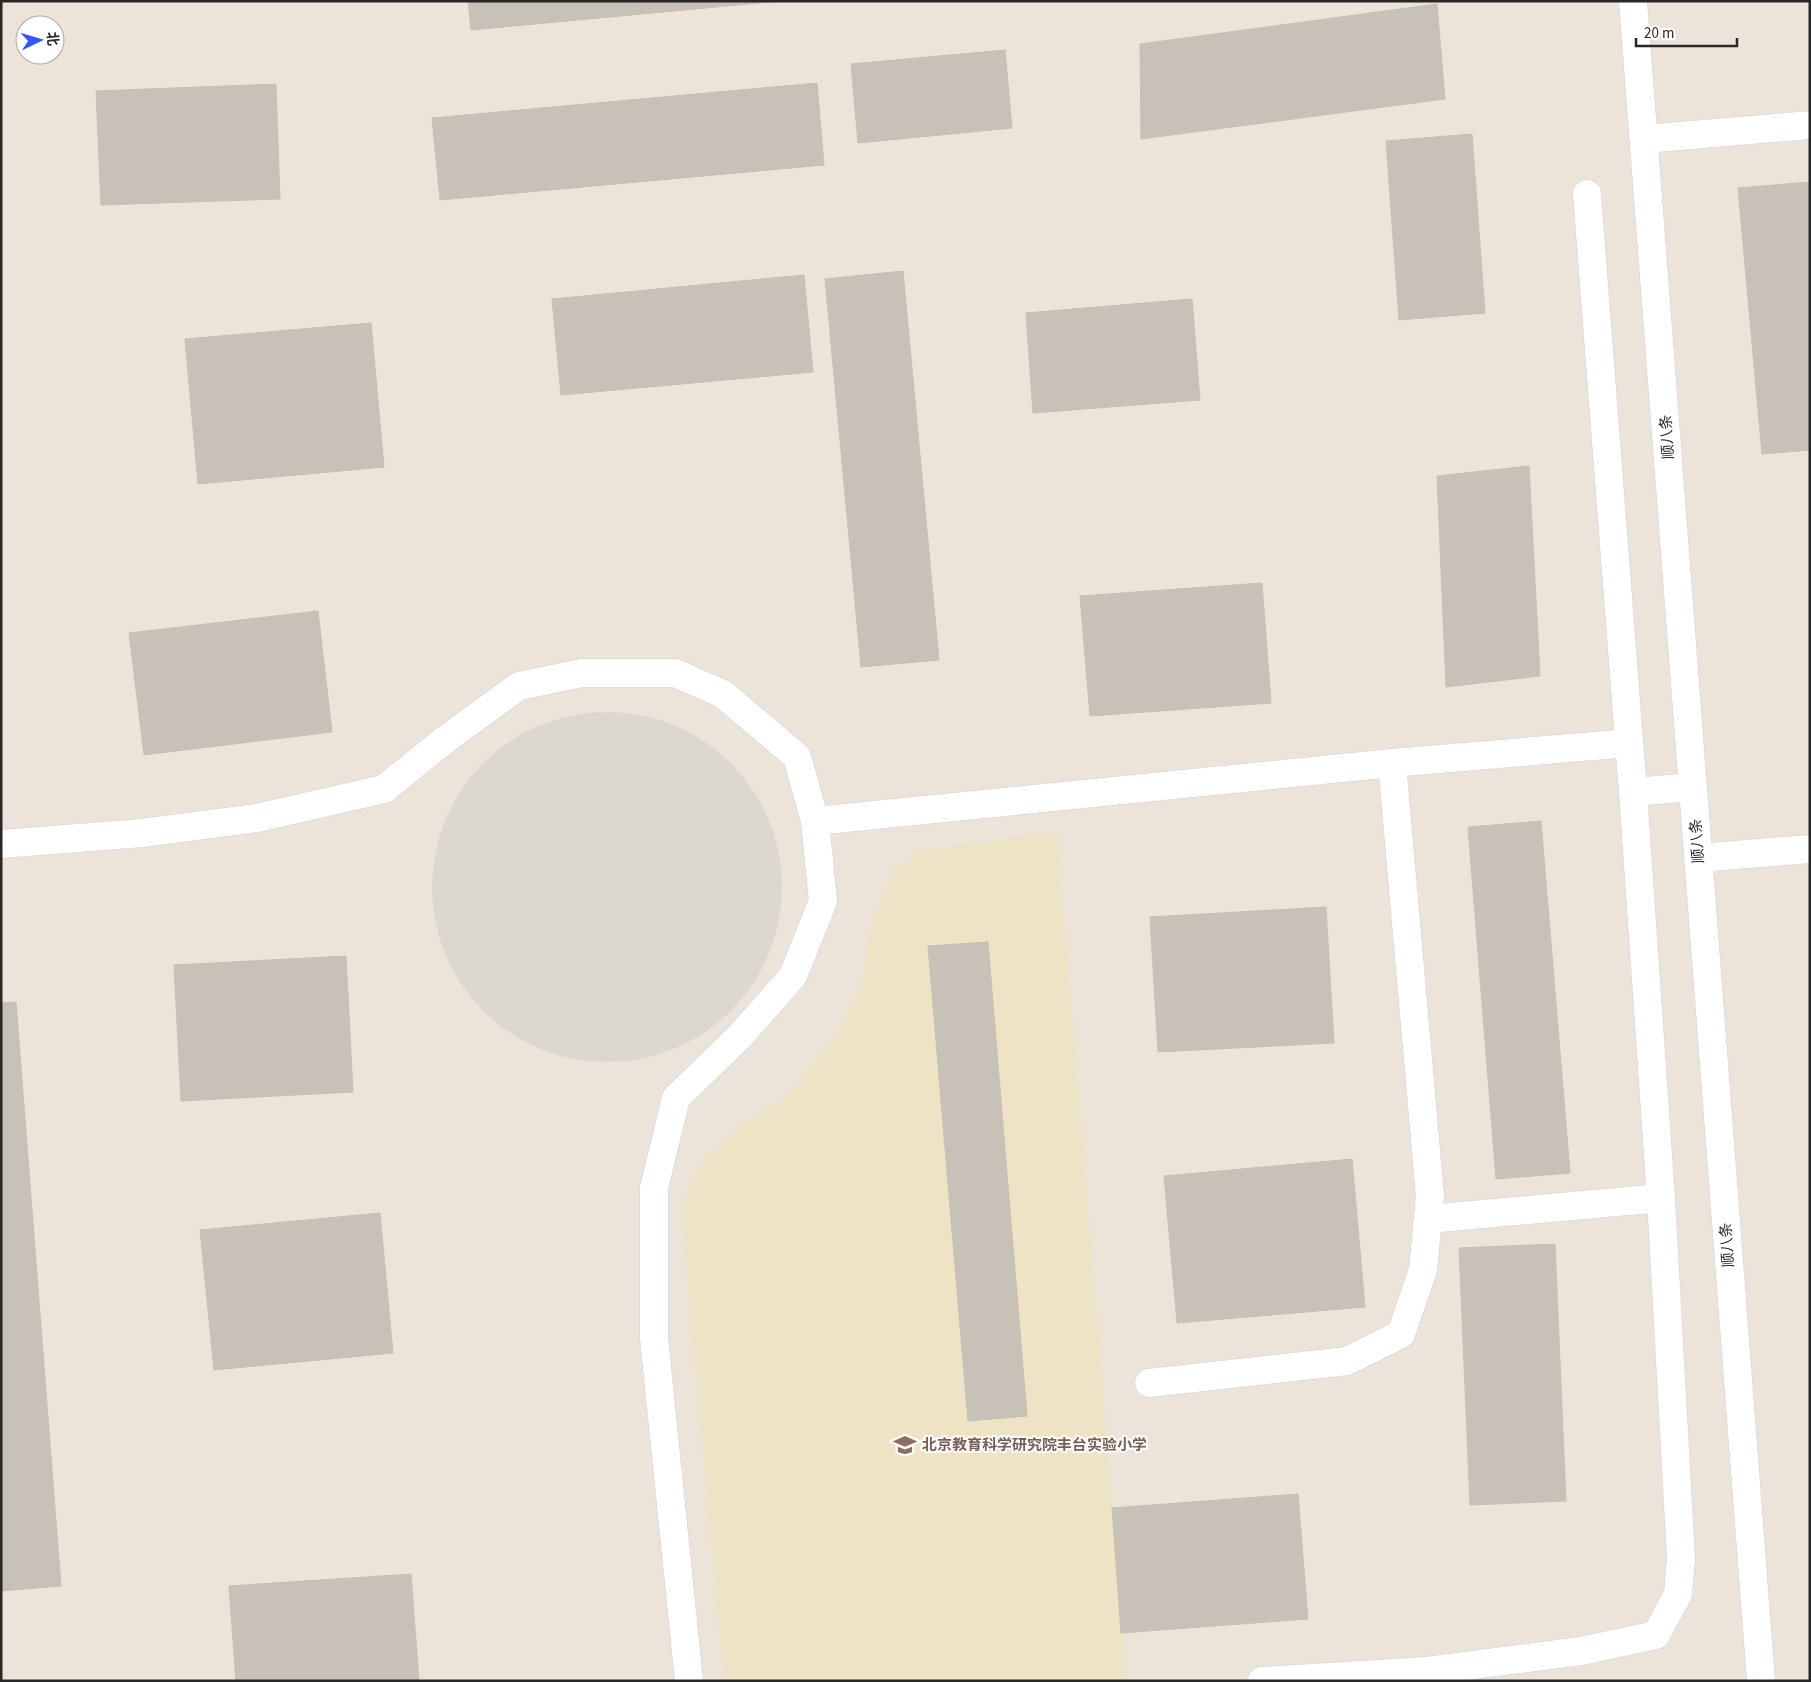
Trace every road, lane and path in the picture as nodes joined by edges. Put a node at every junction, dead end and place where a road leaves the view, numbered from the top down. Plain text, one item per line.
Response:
1 (1633, 1) edge
2 (1810, 125) edge
3 (1644, 139) junction
4 (1586, 194) dead end
5 (1629, 743) junction
6 (1392, 763) junction
7 (1694, 787) junction
8 (1633, 792) junction
9 (816, 821) junction
10 (1, 844) edge
11 (1810, 849) edge
12 (1698, 858) junction
13 (1661, 1198) junction
14 (1428, 1219) junction
15 (1148, 1382) dead end
16 (689, 1681) edge
17 (1262, 1681) edge
18 (1761, 1681) edge

1 - 3 street, 顺八条
2 - 3 street
3 - 7 street, 顺八条
4 - 5 street
5 - 6 street
5 - 8 street
6 - 9 street
6 - 14 street
7 - 8 street
7 - 12 street, 顺八条
8 - 13 street
9 - 10 street
9 - 16 street
11 - 12 street
12 - 18 street, 顺八条
13 - 14 street
13 - 17 street
14 - 15 street

